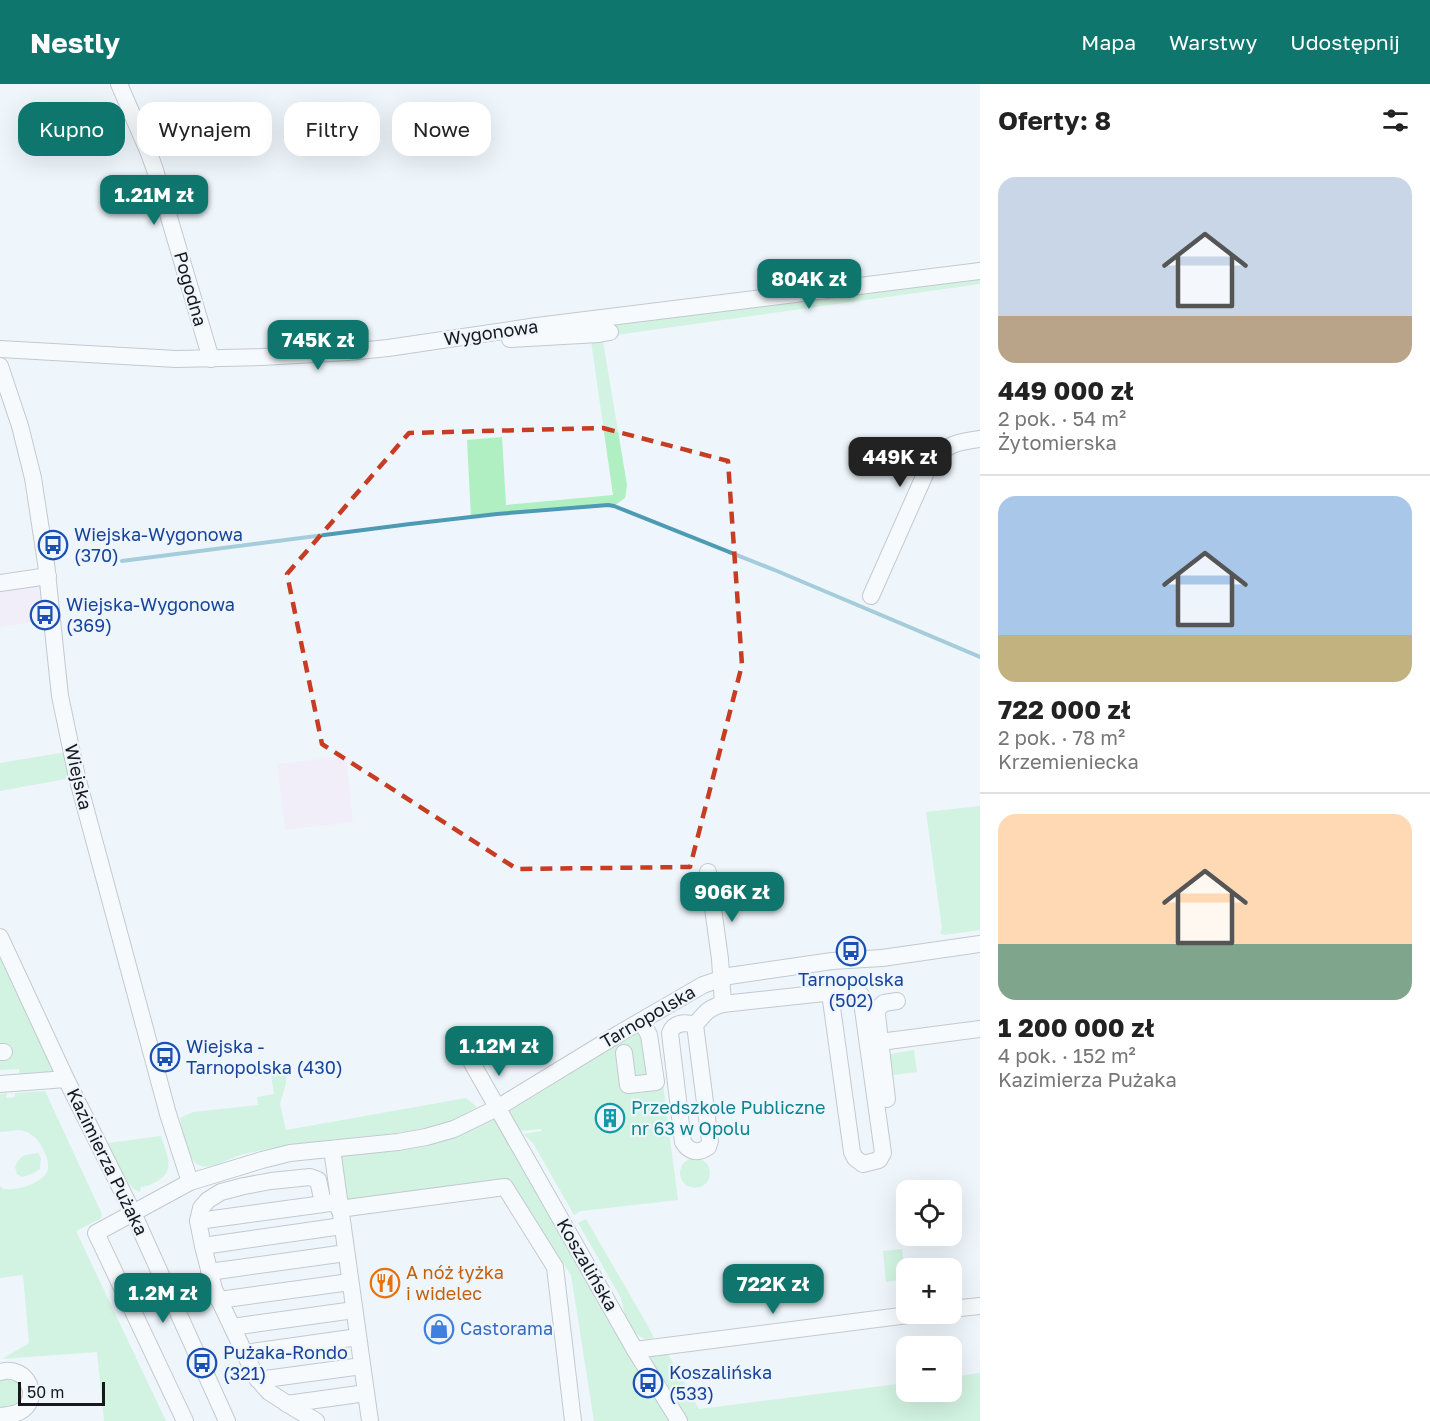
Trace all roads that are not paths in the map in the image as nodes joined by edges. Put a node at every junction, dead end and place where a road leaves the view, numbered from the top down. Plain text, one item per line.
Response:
1 (119, 84) edge
2 (980, 271) edge
3 (610, 332) dead end
4 (493, 333) junction
5 (0, 349) edge
6 (211, 359) junction
7 (0, 366) edge
8 (980, 439) edge
9 (48, 576) junction
10 (0, 583) edge
11 (871, 596) dead end
12 (708, 872) dead end
13 (0, 937) edge
14 (980, 944) edge
15 (722, 978) junction
16 (830, 993) junction
17 (897, 1001) dead end
18 (723, 1004) junction
19 (641, 1021) junction
20 (695, 1025) junction
21 (980, 1029) edge
22 (880, 1042) junction
23 (624, 1053) dead end
24 (472, 1063) dead end
25 (66, 1079) junction
26 (0, 1084) edge
27 (497, 1108) junction
28 (890, 1119) dead end
29 (332, 1149) junction
30 (190, 1182) junction
31 (336, 1210) junction
32 (133, 1213) junction
33 (198, 1221) junction
34 (203, 1246) junction
35 (346, 1253) junction
36 (209, 1272) junction
37 (350, 1282) junction
38 (219, 1300) junction
39 (980, 1306) edge
40 (962, 1308) edge
41 (354, 1310) junction
42 (896, 1317) edge
43 (232, 1327) junction
44 (358, 1337) junction
45 (635, 1350) junction
46 (244, 1353) junction
47 (362, 1366) junction
48 (0, 1372) edge
49 (258, 1380) junction
50 (366, 1393) junction
51 (295, 1411) edge
52 (0, 1416) edge
53 (185, 1421) edge
54 (226, 1421) edge
55 (316, 1421) edge
56 (370, 1421) edge
57 (573, 1421) edge
58 (679, 1421) edge

1 - 6 street, Pogodna
2 - 4 street, Wygonowa
3 - 4 street
4 - 6 street, Wygonowa
5 - 6 street, Wygonowa
7 - 9 street, Wiejska
8 - 11 street
9 - 10 street
9 - 30 street, Wiejska
12 - 15 street
13 - 25 street, Kazimierza Pużaka
14 - 15 street, Tarnopolska
15 - 18 street
15 - 19 street, Tarnopolska
16 - 16 street
16 - 18 street
17 - 22 street
18 - 20 street
19 - 23 street
19 - 27 street, Tarnopolska
20 - 20 street
21 - 22 street
22 - 28 street
24 - 27 street, Koszalińska
25 - 26 street
25 - 32 street, Kazimierza Pużaka
27 - 29 street, Tarnopolska
27 - 45 street, Koszalińska
29 - 30 street, Tarnopolska
29 - 31 street
30 - 32 street, Tarnopolska
31 - 33 street
31 - 33 street
31 - 34 street
31 - 35 street
31 - 57 street
32 - 53 street, Tarnopolska
32 - 54 street, Kazimierza Pużaka
33 - 34 street
34 - 36 street
35 - 36 street
35 - 37 street
36 - 38 street
37 - 38 street
37 - 41 street
38 - 43 street
39 - 40 street
41 - 43 street
41 - 44 street
42 - 45 street
43 - 46 street
44 - 46 street
44 - 47 street
45 - 58 street, Koszalińska
46 - 49 street
47 - 49 street
47 - 50 street
48 - 52 street
49 - 51 street
50 - 51 street
50 - 56 street
51 - 55 street

